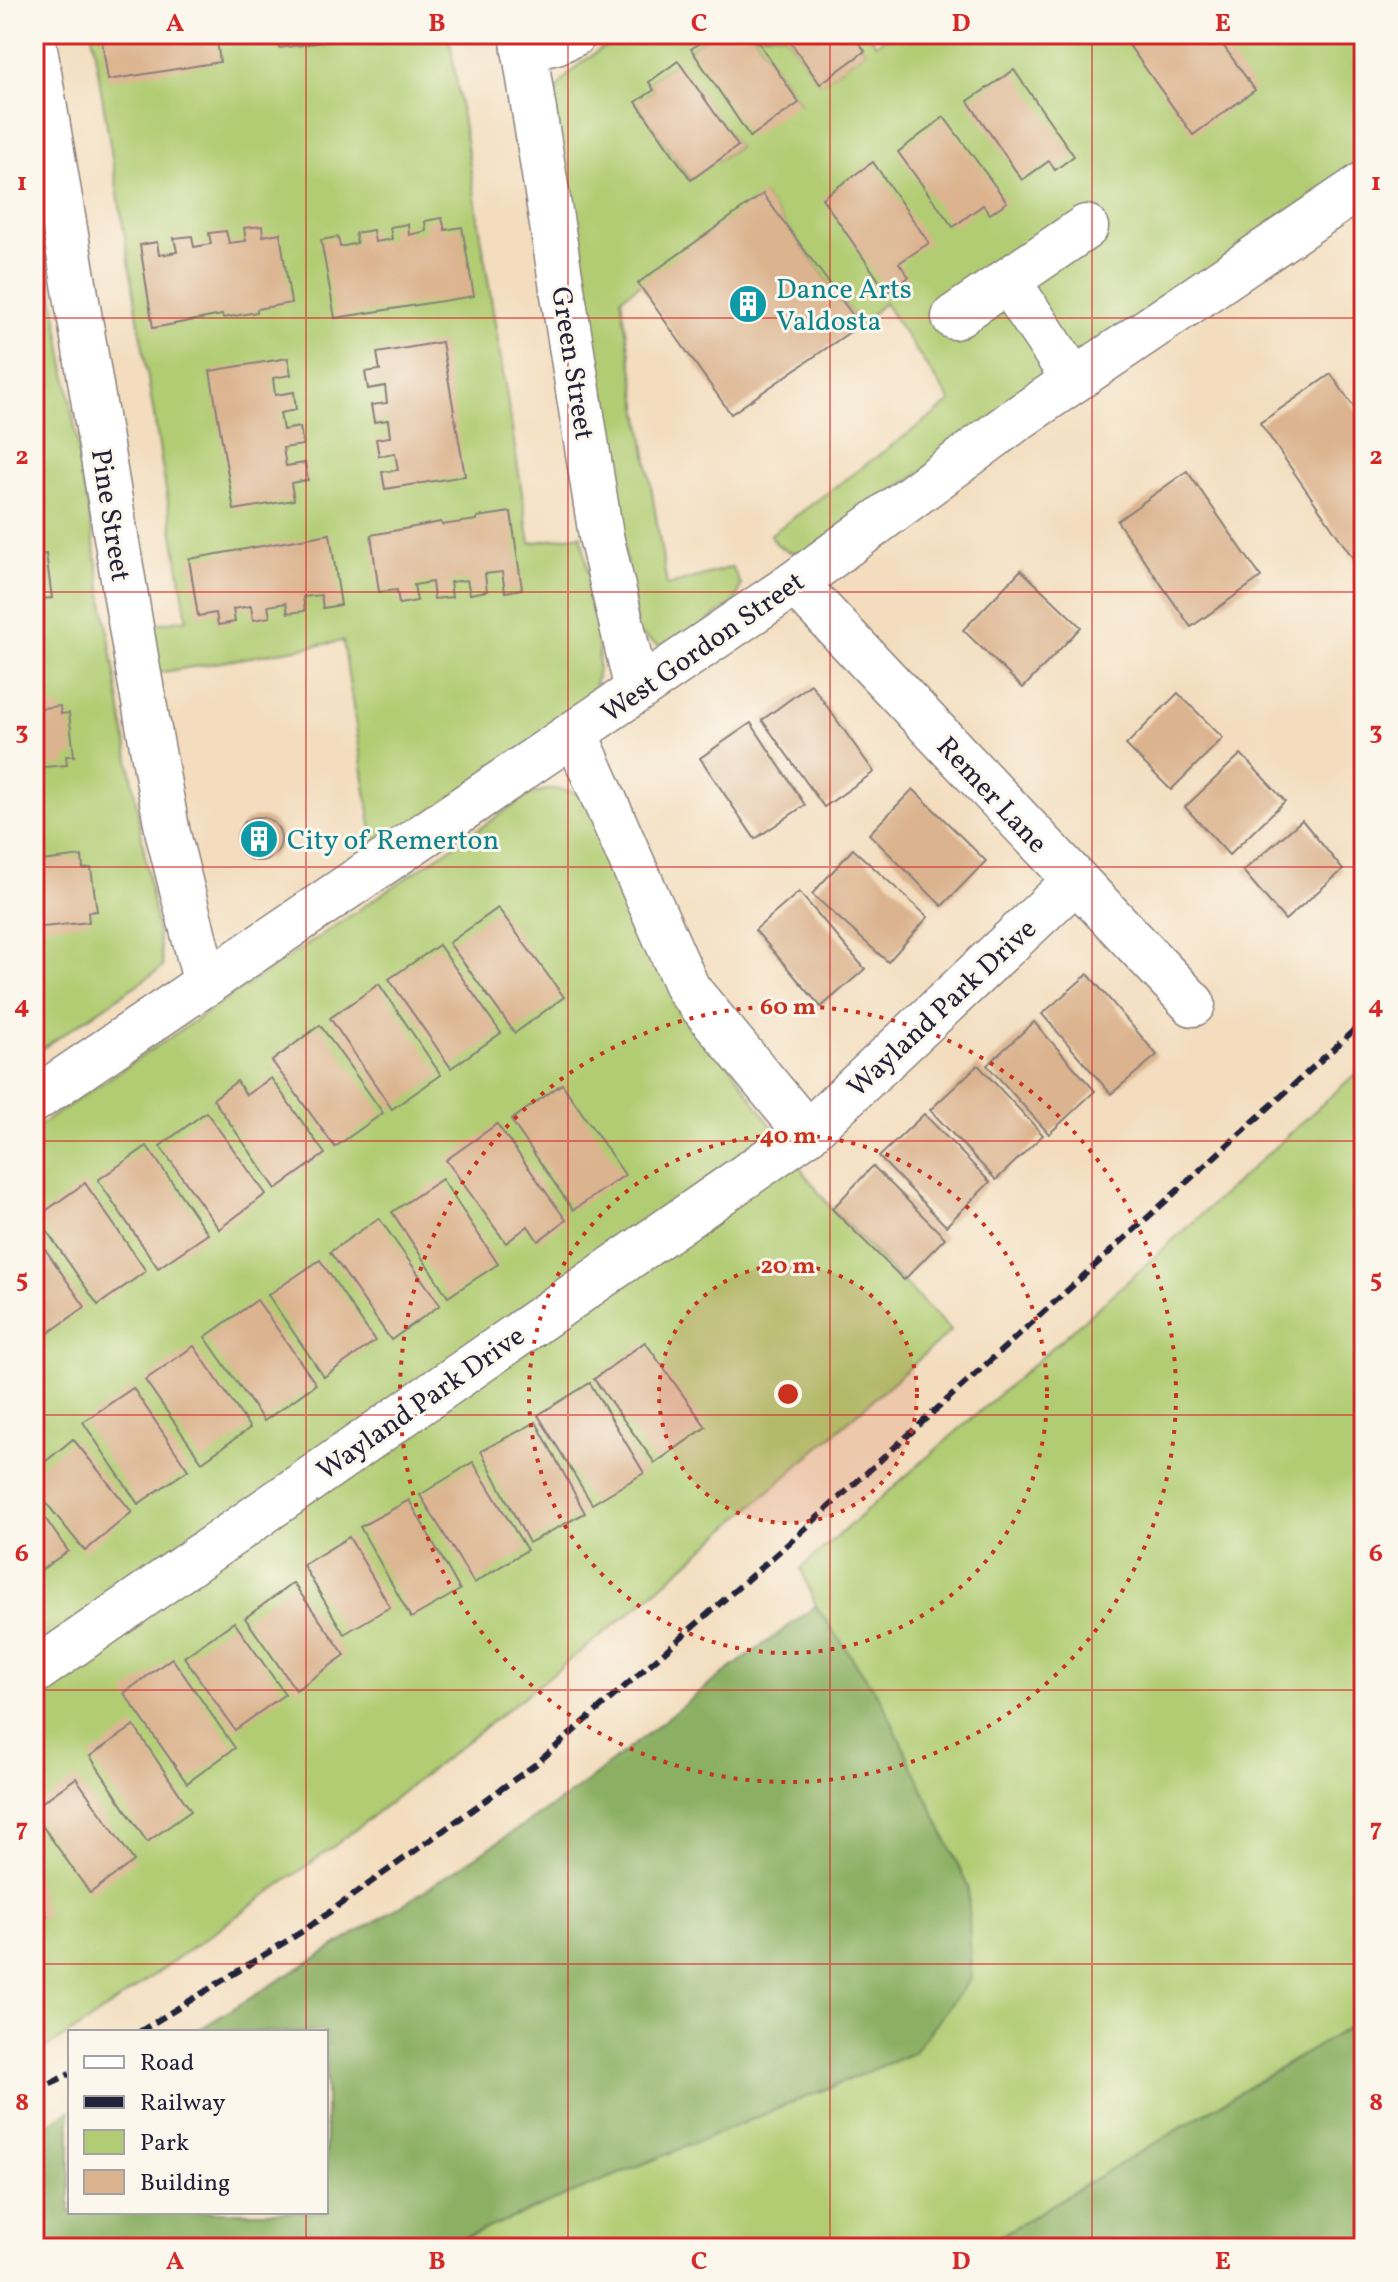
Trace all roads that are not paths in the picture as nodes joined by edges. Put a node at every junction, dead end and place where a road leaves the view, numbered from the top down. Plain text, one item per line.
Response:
1 (574, 34) edge
2 (34, 42) edge
3 (523, 42) edge
4 (1364, 184) edge
5 (1086, 227) dead end
6 (1008, 281) junction
7 (954, 317) dead end
8 (1074, 380) junction
9 (795, 583) junction
10 (637, 690) junction
11 (575, 733) junction
12 (1075, 881) junction
13 (206, 984) junction
14 (1193, 1004) dead end
15 (34, 1100) edge
16 (807, 1133) junction
17 (34, 1672) edge

1 - 3 street
2 - 13 street, Pine Street
3 - 10 street, Green Street
4 - 8 street, West Gordon Street
5 - 6 street
6 - 7 street
6 - 8 street
8 - 9 street, West Gordon Street
9 - 10 street, West Gordon Street
9 - 12 street, Remer Lane
10 - 11 street, West Gordon Street
11 - 13 street, West Gordon Street
11 - 16 street
12 - 14 street, Remer Lane
12 - 16 street, Wayland Park Drive
13 - 15 street, West Gordon Street
16 - 17 street, Wayland Park Drive

